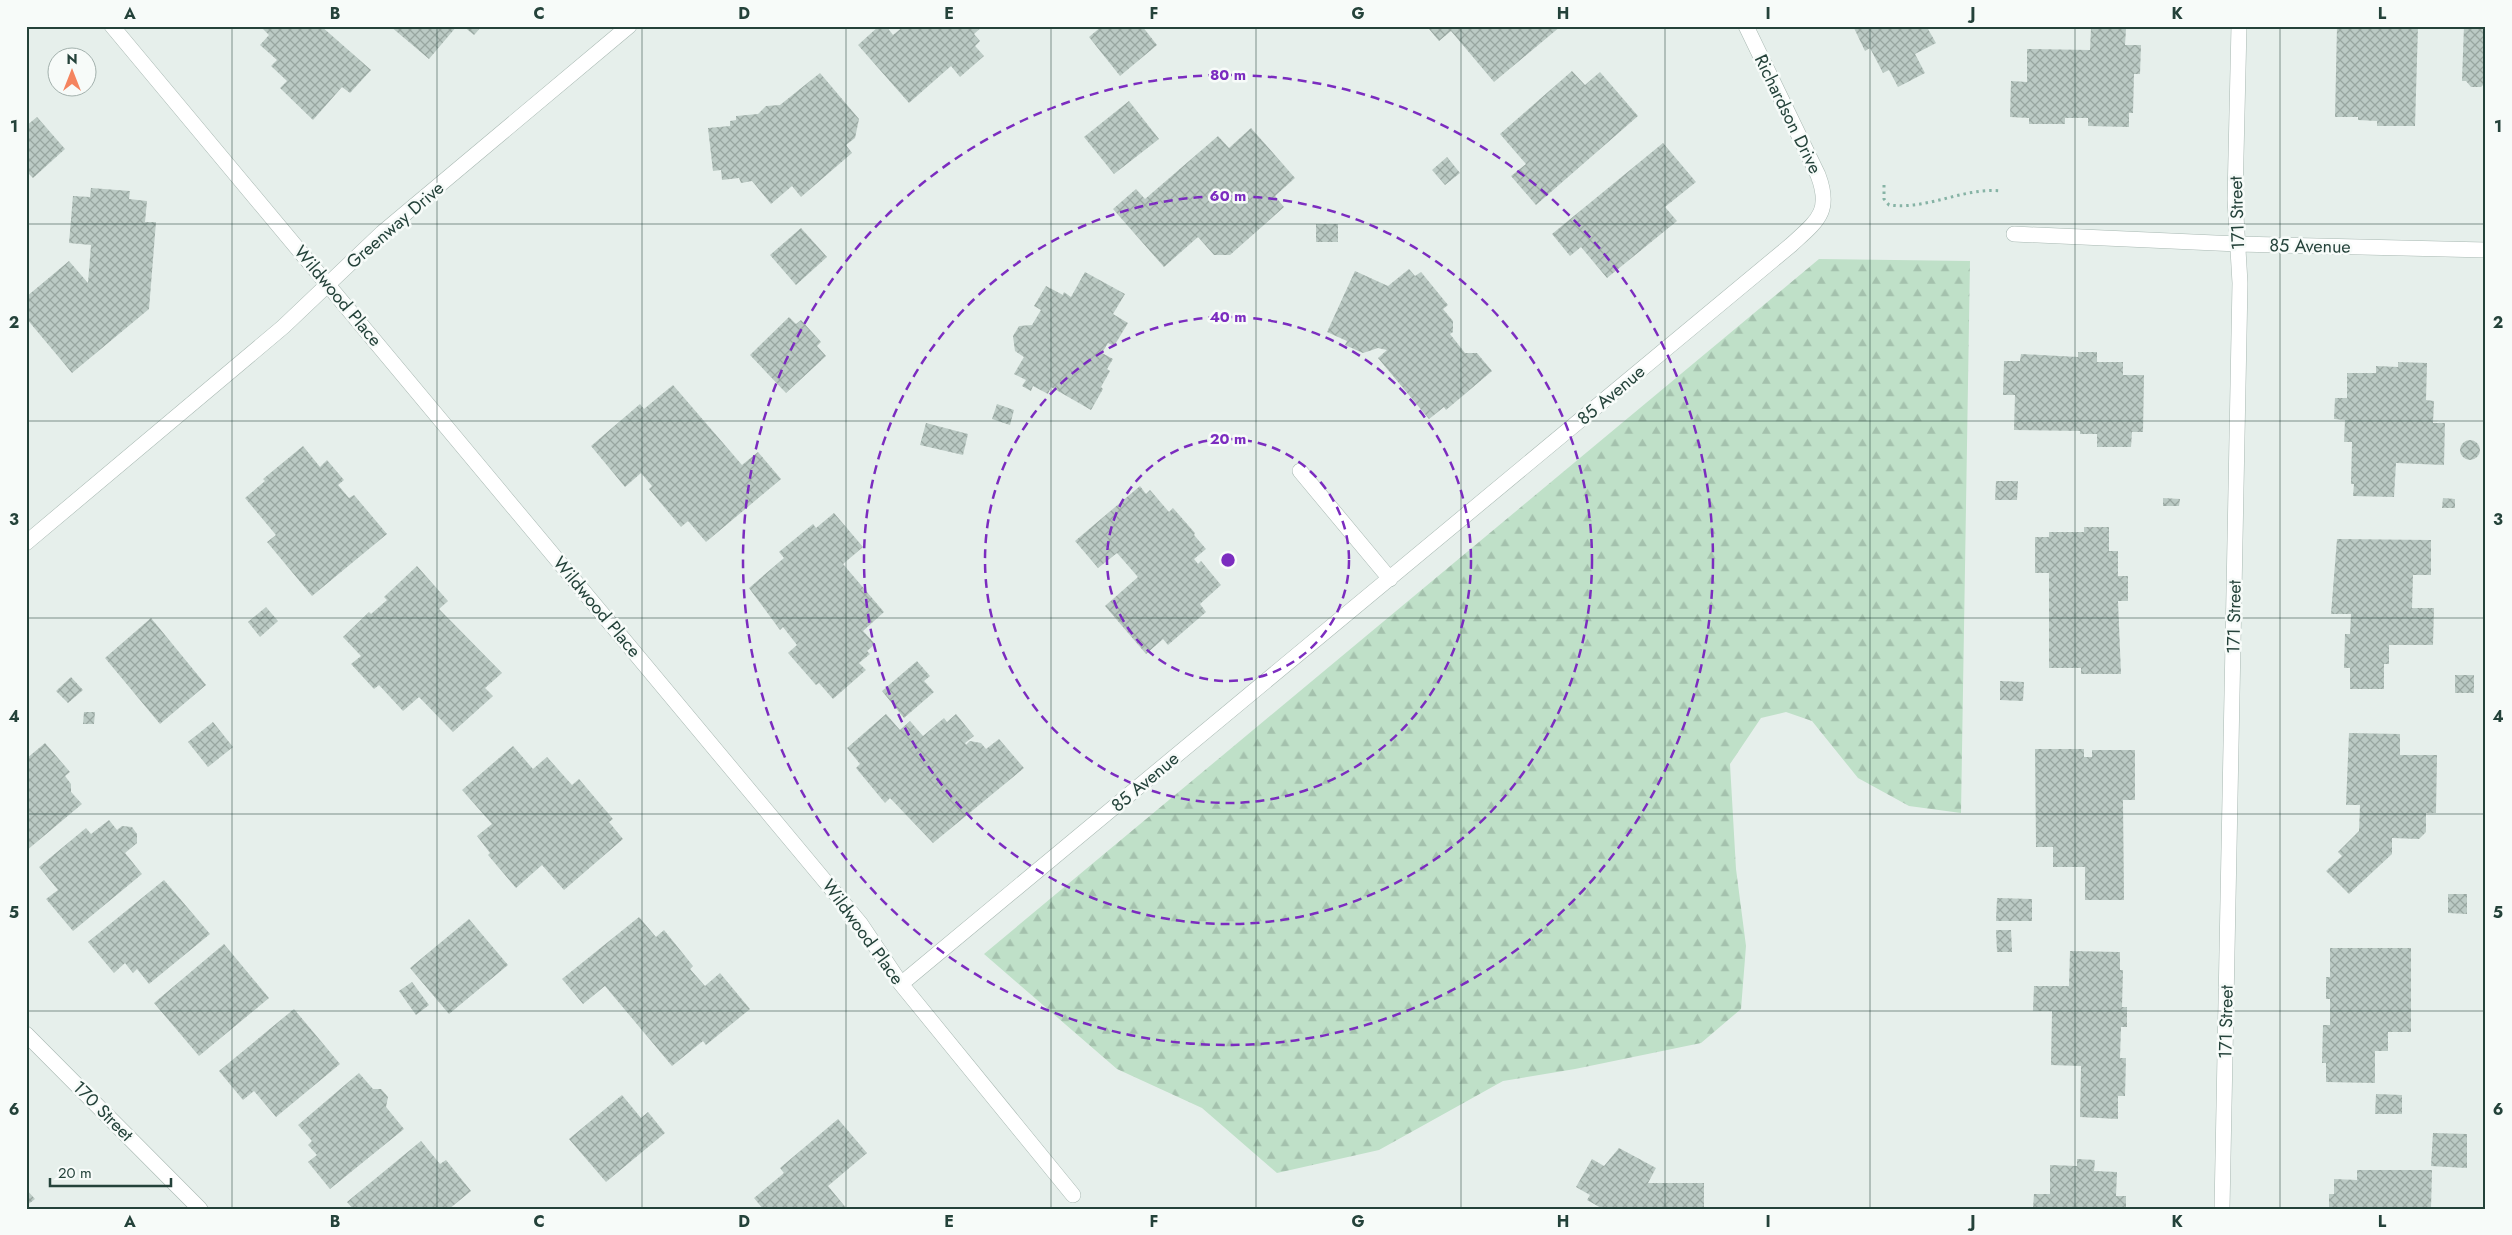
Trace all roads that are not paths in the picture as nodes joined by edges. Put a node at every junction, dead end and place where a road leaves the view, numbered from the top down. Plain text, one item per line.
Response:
1 (112, 26) edge
2 (629, 26) edge
3 (1746, 26) edge
4 (2239, 26) edge
5 (1824, 204) joint
6 (2014, 234) dead end
7 (2238, 244) junction
8 (2486, 250) edge
9 (328, 284) junction
10 (1300, 471) dead end
11 (26, 543) edge
12 (1390, 579) junction
13 (900, 984) junction
14 (26, 1034) edge
15 (1073, 1196) dead end
16 (200, 1209) edge
17 (2222, 1209) edge

1 - 9 street, Wildwood Place
2 - 9 street, Greenway Drive
3 - 5 street, Richardson Drive
4 - 7 street, 171 Street
5 - 12 street, 85 Avenue
6 - 7 street, 85 Avenue
7 - 8 street, 85 Avenue
7 - 17 street, 171 Street
9 - 11 street, Greenway Drive
9 - 13 street, Wildwood Place
10 - 12 street
12 - 13 street, 85 Avenue
13 - 15 street, Wildwood Place
14 - 16 street, 170 Street

